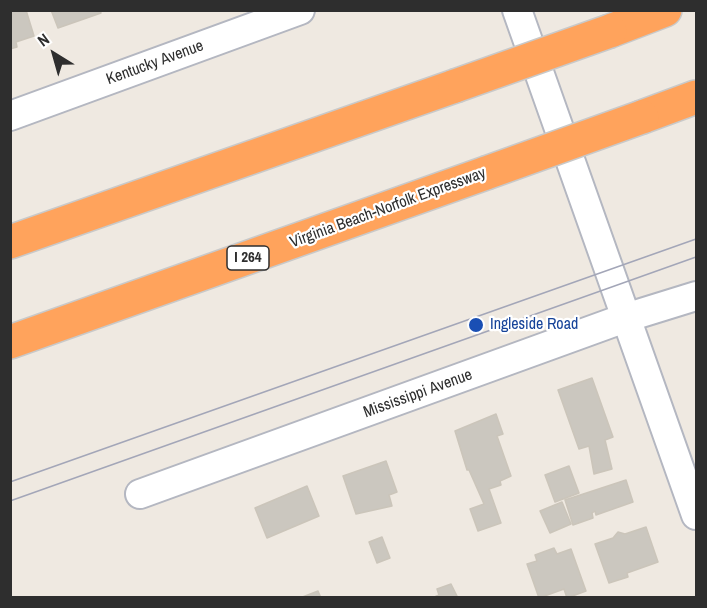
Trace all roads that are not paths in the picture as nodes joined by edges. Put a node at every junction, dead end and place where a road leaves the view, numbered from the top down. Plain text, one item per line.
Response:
1 (300, 10) edge
2 (517, 10) edge
3 (665, 10) edge
4 (696, 97) edge
5 (10, 116) edge
6 (10, 242) edge
7 (696, 296) edge
8 (625, 318) junction
9 (10, 342) edge
10 (140, 494) dead end
11 (696, 515) edge

1 - 5 street, Kentucky Avenue
2 - 8 street
3 - 6 highway, bridge
4 - 9 highway, Virginia Beach-Norfolk Expressway / I 264, bridge
7 - 8 street, Mississippi Avenue
8 - 10 street, Mississippi Avenue
8 - 11 street

